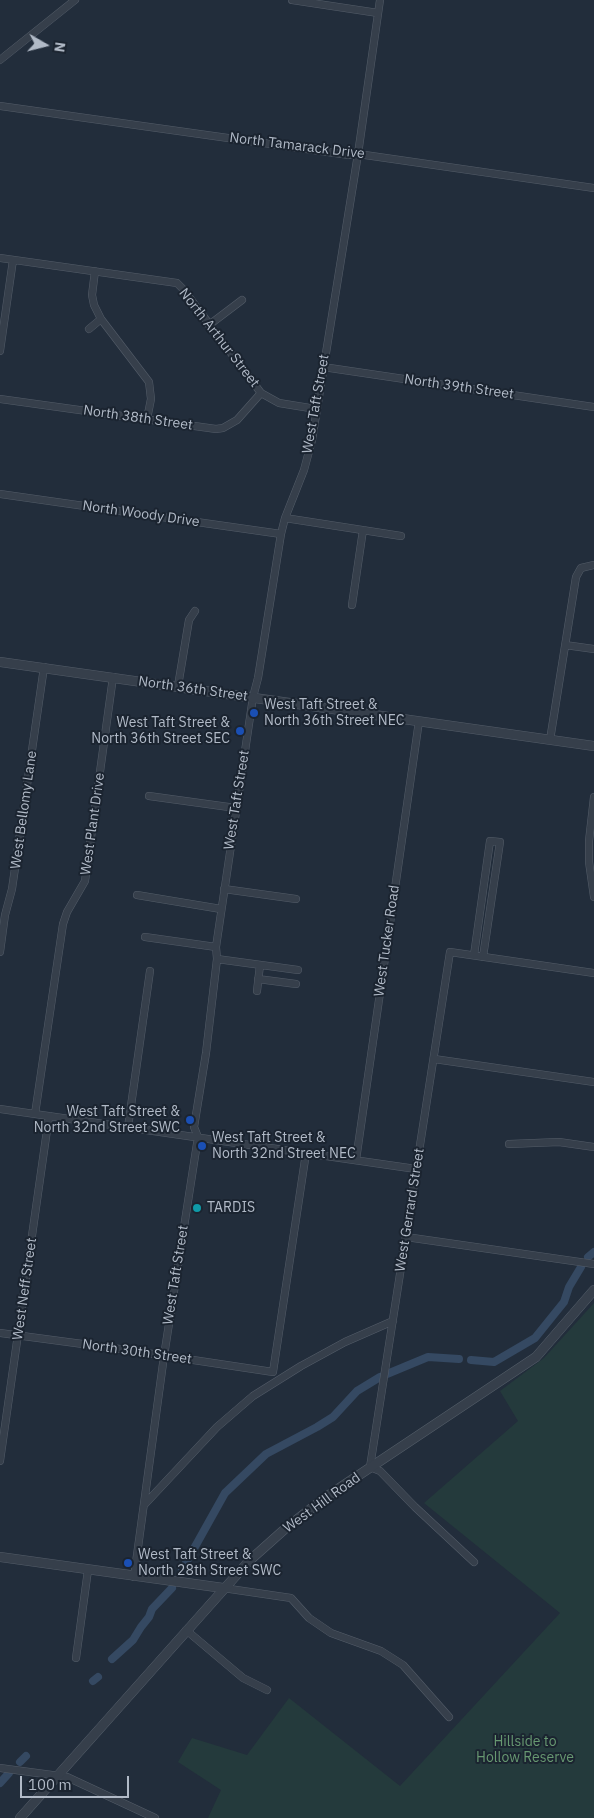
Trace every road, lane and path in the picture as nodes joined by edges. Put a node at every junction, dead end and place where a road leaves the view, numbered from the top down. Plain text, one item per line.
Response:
1 (75, 0) edge
2 (292, 0) edge
3 (380, 0) edge
4 (378, 13) junction
5 (2, 56) edge
6 (0, 106) edge
7 (358, 154) junction
8 (594, 188) edge
9 (0, 258) edge
10 (13, 260) junction
11 (95, 271) junction
12 (242, 300) dead end
13 (102, 319) junction
14 (209, 325) junction
15 (89, 329) dead end
16 (0, 351) edge
17 (323, 367) junction
18 (262, 393) junction
19 (0, 399) edge
20 (594, 407) edge
21 (316, 409) junction
22 (147, 419) junction
23 (0, 494) edge
24 (285, 518) junction
25 (363, 530) junction
26 (281, 534) junction
27 (401, 536) dead end
28 (594, 565) edge
29 (352, 605) dead end
30 (195, 611) dead end
31 (565, 645) junction
32 (594, 649) edge
33 (0, 662) edge
34 (44, 667) junction
35 (113, 677) junction
36 (178, 686) junction
37 (253, 697) junction
38 (419, 721) junction
39 (550, 740) junction
40 (594, 746) edge
41 (149, 796) dead end
42 (594, 797) edge
43 (236, 808) junction
44 (224, 889) junction
45 (137, 895) dead end
46 (594, 897) edge
47 (296, 900) dead end
48 (221, 909) junction
49 (144, 936) dead end
50 (216, 947) junction
51 (0, 952) edge
52 (474, 955) junction
53 (483, 957) junction
54 (217, 959) junction
55 (260, 965) junction
56 (298, 970) dead end
57 (150, 971) dead end
58 (594, 972) edge
59 (258, 979) junction
60 (296, 984) dead end
61 (256, 991) dead end
62 (434, 1059) junction
63 (594, 1082) edge
64 (0, 1109) edge
65 (35, 1114) junction
66 (49, 1116) junction
67 (128, 1127) junction
68 (198, 1137) junction
69 (509, 1144) dead end
70 (594, 1147) edge
71 (306, 1153) junction
72 (356, 1160) junction
73 (416, 1169) junction
74 (406, 1237) junction
75 (594, 1264) edge
76 (594, 1290) edge
77 (393, 1321) junction
78 (0, 1333) edge
79 (19, 1335) junction
80 (164, 1356) junction
81 (273, 1372) junction
82 (279, 1380) junction
83 (0, 1461) edge
84 (370, 1468) junction
85 (144, 1506) junction
86 (0, 1557) edge
87 (474, 1562) dead end
88 (88, 1570) junction
89 (134, 1576) junction
90 (223, 1588) junction
91 (186, 1630) junction
92 (76, 1658) dead end
93 (267, 1690) dead end
94 (449, 1717) dead end
95 (0, 1768) edge
96 (57, 1776) junction
97 (20, 1818) edge
98 (155, 1818) edge

1 - 5 street
2 - 4 street
3 - 4 street, West Taft Street
4 - 7 street, West Taft Street
6 - 7 street, North Tamarack Drive
7 - 8 street, North Tamarack Drive
7 - 17 street, West Taft Street
9 - 10 street, North Arthur Street
10 - 11 street, North Arthur Street
10 - 16 street
11 - 13 street
11 - 14 street, North Arthur Street
12 - 14 street
13 - 15 street
13 - 22 street
14 - 18 street, North Arthur Street
17 - 20 street, North 39th Street
17 - 21 street, West Taft Street
18 - 21 street, North Arthur Street
18 - 22 street, North 38th Street
19 - 22 street, North 38th Street
21 - 24 street, West Taft Street
23 - 26 street, North Woody Drive
24 - 25 street
24 - 26 street, West Taft Street
25 - 27 street
25 - 29 street
26 - 37 street, West Taft Street
28 - 31 street
30 - 36 street
31 - 32 street
31 - 39 street
33 - 34 street, North 36th Street
34 - 35 street, North 36th Street
34 - 51 street, West Bellomy Lane
35 - 36 street, North 36th Street
35 - 65 street, West Plant Drive
36 - 37 street, North 36th Street
37 - 38 street, North 36th Street
37 - 43 street, West Taft Street
38 - 39 street, North 36th Street
38 - 72 street, West Tucker Road
39 - 40 street, North 36th Street
41 - 43 street
42 - 46 street
43 - 44 street, West Taft Street
44 - 47 street
44 - 48 street, West Taft Street
45 - 48 street
48 - 50 street, West Taft Street
49 - 50 street
50 - 54 street, West Taft Street
52 - 53 street
52 - 53 street
52 - 62 street, West Gerrard Street
53 - 58 street
54 - 55 street
54 - 68 street, West Taft Street
55 - 56 street
55 - 59 street
57 - 67 street
59 - 60 street
59 - 61 street
62 - 63 street
62 - 73 street, West Gerrard Street
64 - 65 street
65 - 66 street
66 - 67 street
66 - 79 street, West Neff Street
67 - 68 street
68 - 71 street
68 - 80 street, West Taft Street
69 - 70 street
71 - 72 street
71 - 81 street
72 - 73 street
73 - 74 street, West Gerrard Street
74 - 75 street
74 - 77 street, West Gerrard Street
76 - 84 street, West Hill Road
77 - 82 street
77 - 84 street, West Gerrard Street
78 - 79 street, North 30th Street
79 - 80 street, North 30th Street
79 - 83 street, West Neff Street
80 - 81 street, North 30th Street
80 - 85 street, West Taft Street
81 - 82 street
82 - 85 street
84 - 87 street
84 - 90 street, West Hill Road
85 - 89 street, West Taft Street
86 - 88 street
88 - 89 street
88 - 92 street
89 - 90 street
90 - 91 street, West Hill Road
90 - 94 street
91 - 93 street
91 - 96 street, West Hill Road
95 - 96 street
96 - 97 street, West Hill Road
96 - 98 street

